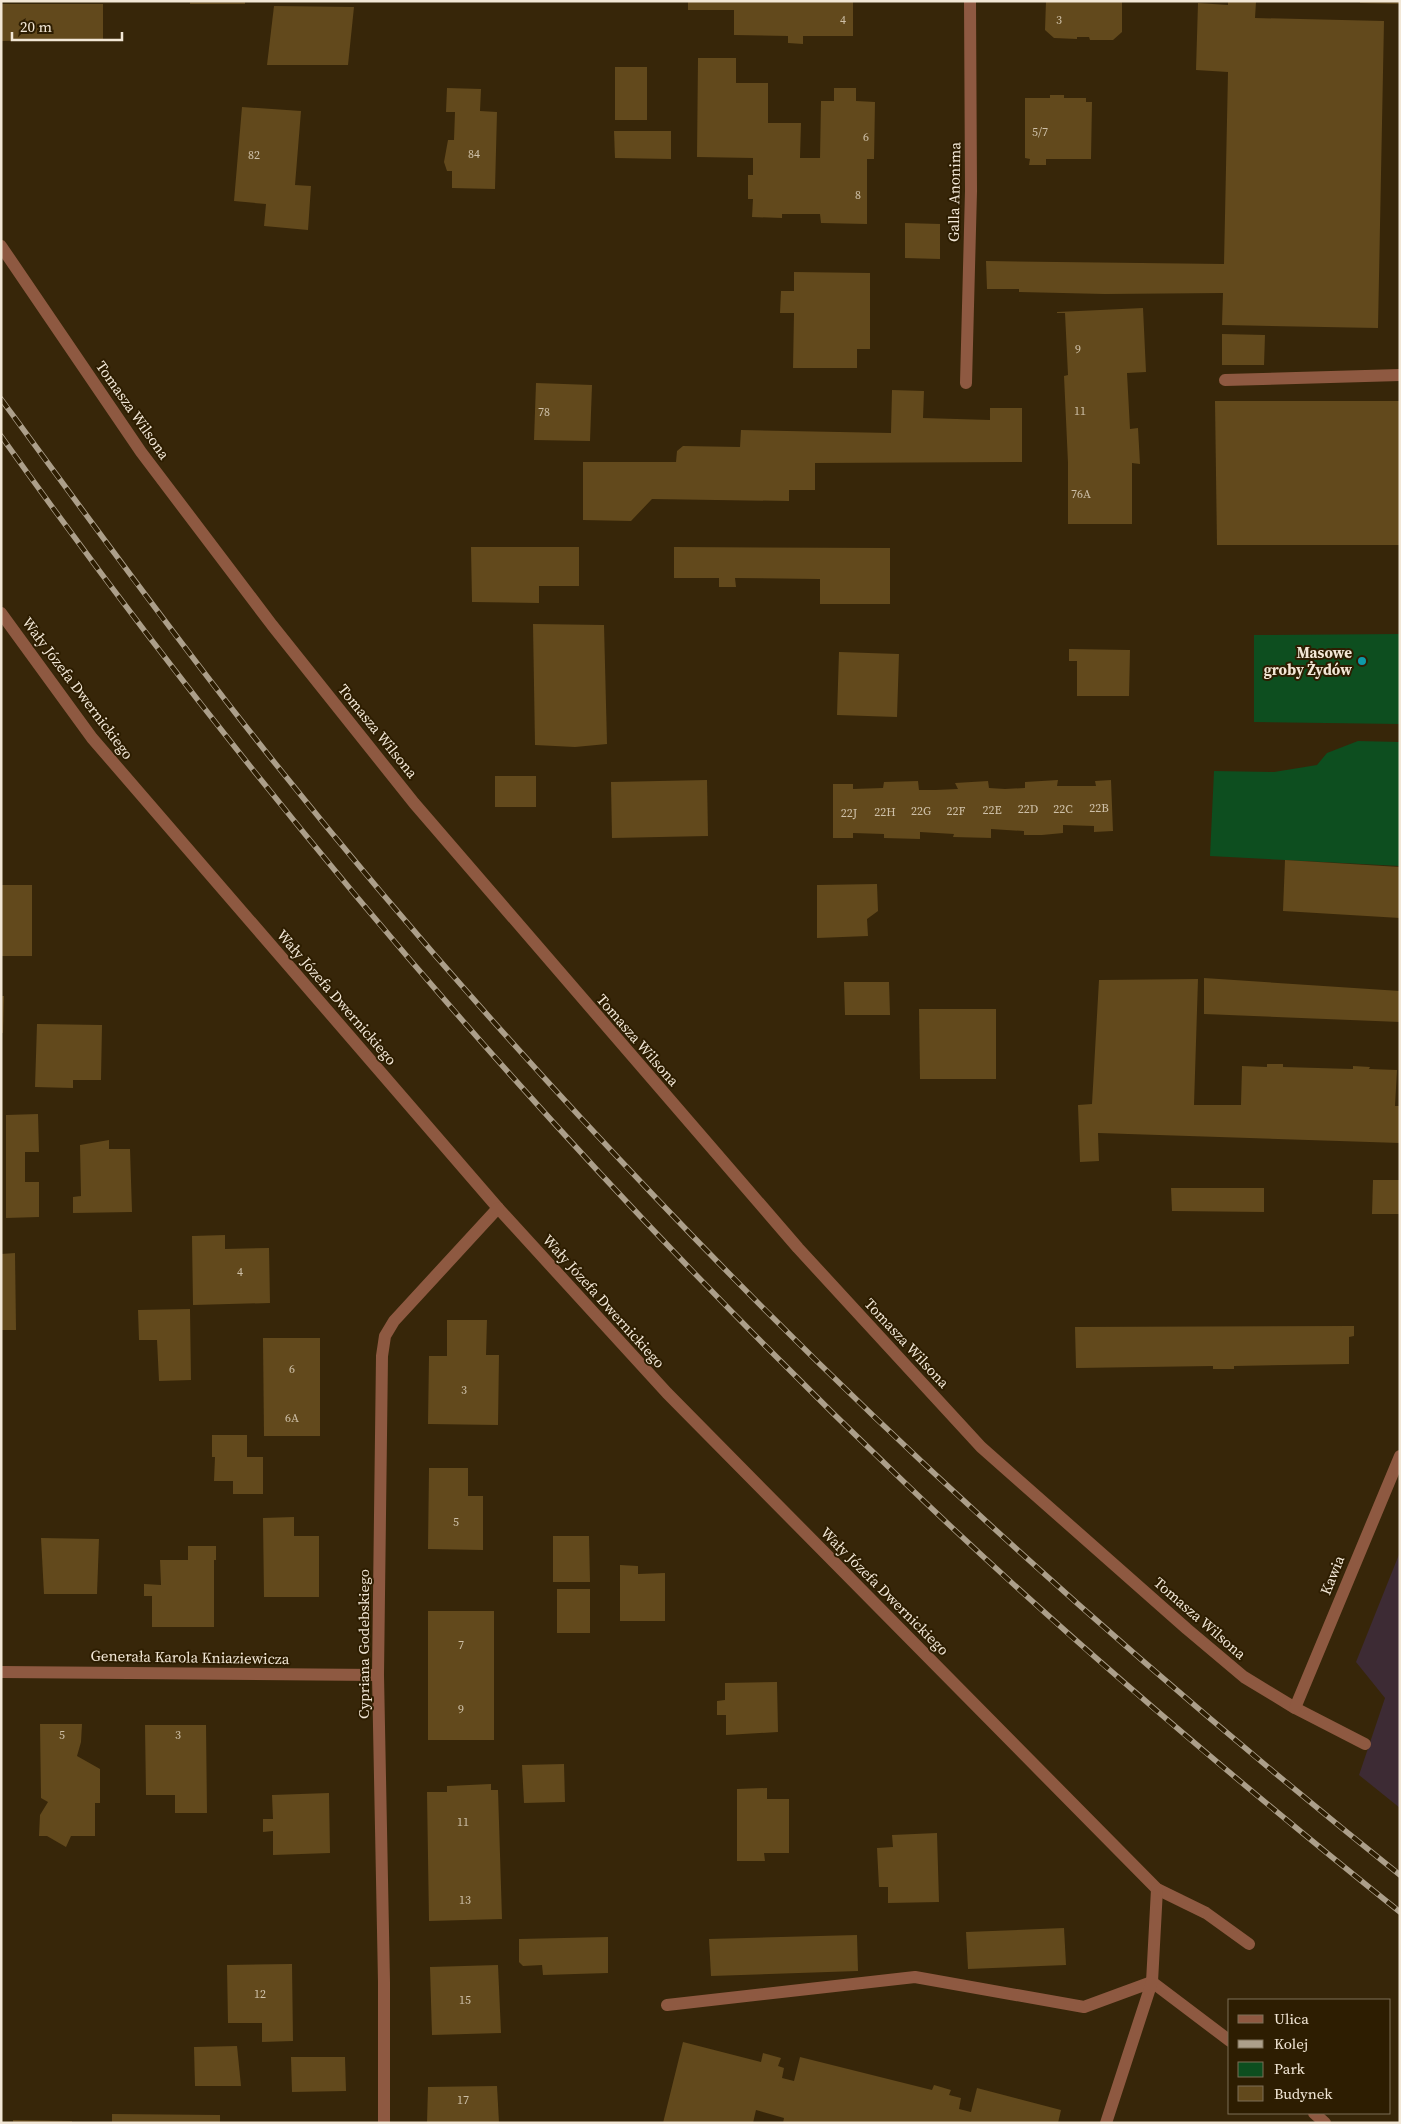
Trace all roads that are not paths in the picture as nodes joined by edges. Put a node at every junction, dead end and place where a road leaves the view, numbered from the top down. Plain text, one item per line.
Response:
1 (970, 1) edge
2 (1, 246) edge
3 (1400, 375) edge
4 (1225, 380) dead end
5 (966, 383) dead end
6 (1, 613) edge
7 (498, 1208) junction
8 (1400, 1456) edge
9 (1, 1672) edge
10 (378, 1675) junction
11 (1295, 1708) junction
12 (1365, 1744) dead end
13 (1157, 1888) junction
14 (1250, 1944) dead end
15 (1152, 1982) junction
16 (667, 2005) dead end
17 (1228, 2039) edge
18 (1315, 2114) edge
19 (384, 2123) edge
20 (1106, 2123) edge
21 (1326, 2123) edge

1 - 5 street, Galla Anonima
2 - 11 street, Tomasza Wilsona
3 - 4 street
6 - 7 street, Wały Józefa Dwernickiego
7 - 10 street, Cypriana Godebskiego
7 - 13 street, Wały Józefa Dwernickiego
8 - 11 street, Kawia
9 - 10 street, Generała Karola Kniaziewicza
10 - 19 street, Cypriana Godebskiego
11 - 12 street, Tomasza Wilsona
13 - 14 street, Wały Józefa Dwernickiego
13 - 15 street
15 - 16 street
15 - 17 street
15 - 20 street
18 - 21 street

